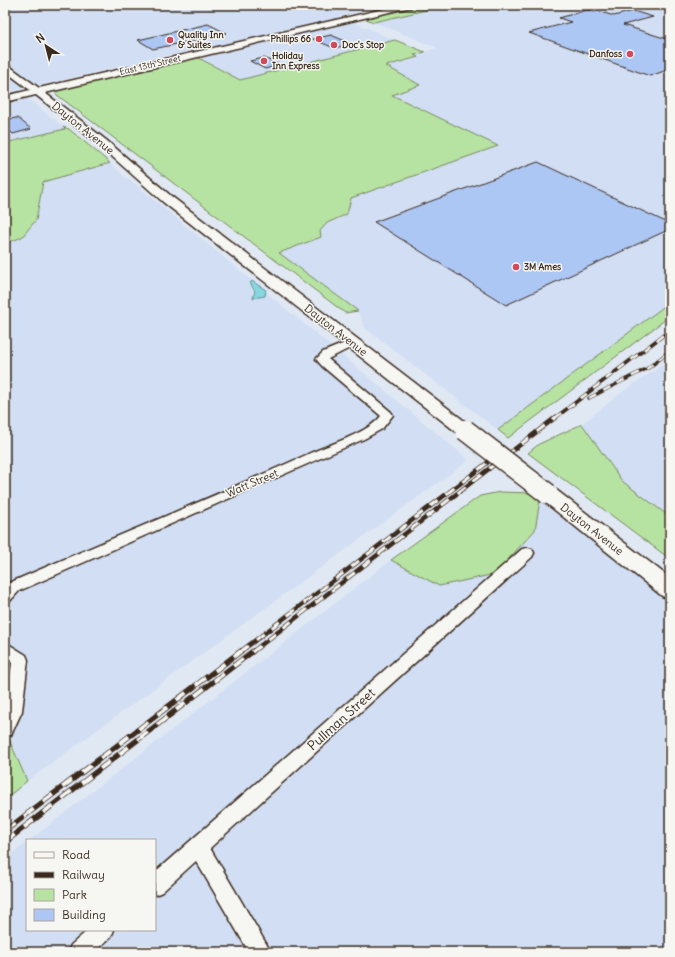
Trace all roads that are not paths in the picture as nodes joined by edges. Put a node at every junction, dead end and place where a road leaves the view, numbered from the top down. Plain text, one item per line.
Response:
1 (396, 5) edge
2 (411, 5) edge
3 (5, 66) edge
4 (34, 90) junction
5 (5, 94) edge
6 (5, 99) edge
7 (352, 343) junction
8 (527, 553) dead end
9 (670, 590) edge
10 (5, 597) edge
11 (5, 649) edge
12 (5, 729) edge
13 (199, 848) junction
14 (156, 884) edge
15 (103, 931) edge
16 (78, 952) edge
17 (260, 952) edge

1 - 4 main road, East 13th Street
2 - 4 main road, East 13th Street
3 - 4 main road, Dayton Avenue
4 - 5 main road, East 13th Street
4 - 6 main road, East 13th Street
4 - 7 main road, Dayton Avenue
7 - 9 main road, Dayton Avenue, bridge
7 - 10 street, Watt Street
8 - 13 street, Pullman Street
11 - 12 street
13 - 14 street, Pullman Street
13 - 17 street
15 - 16 street

